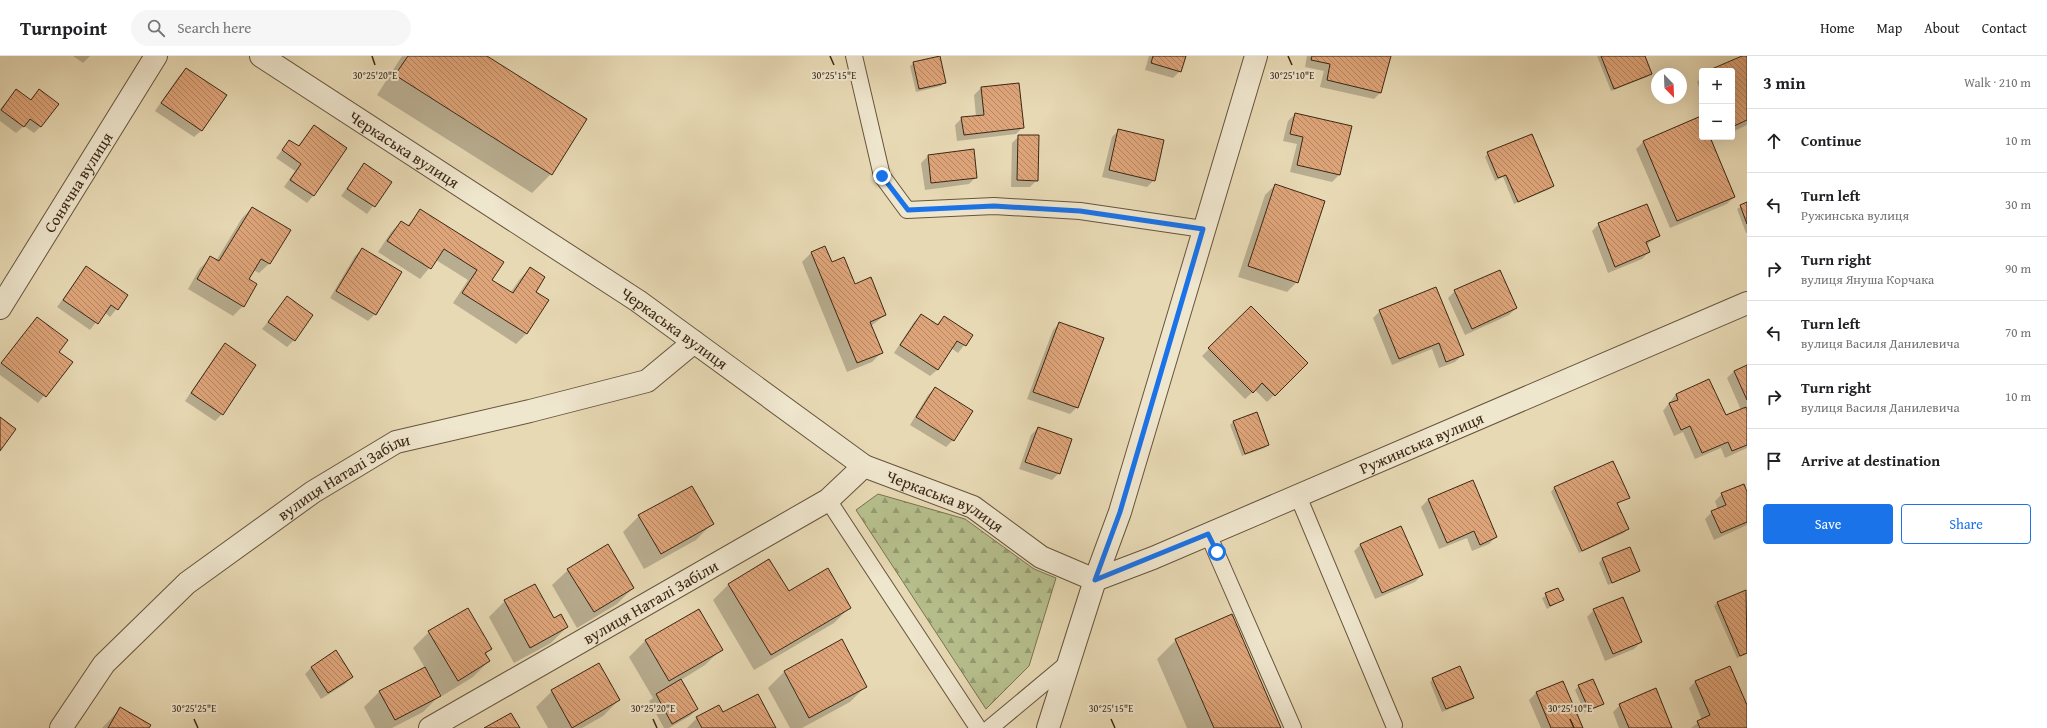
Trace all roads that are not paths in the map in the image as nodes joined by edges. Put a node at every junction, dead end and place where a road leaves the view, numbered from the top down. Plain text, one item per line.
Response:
1 (156, 56) edge
2 (261, 56) edge
3 (854, 56) edge
4 (1256, 56) edge
5 (1203, 229) junction
6 (1747, 303) edge
7 (0, 308) edge
8 (694, 342) junction
9 (864, 466) junction
10 (1298, 496) junction
11 (828, 500) junction
12 (1208, 534) junction
13 (1095, 580) junction
14 (1068, 663) junction
15 (1394, 724) dead end
16 (61, 728) edge
17 (430, 728) edge
18 (978, 728) edge
19 (990, 728) edge
20 (1048, 728) edge
21 (1293, 728) edge

1 - 7 street, Сонячна вулиця
2 - 8 street, Черкаська вулиця
3 - 5 lane
4 - 5 street
5 - 13 street
6 - 10 street, Ружинська вулиця
8 - 9 street, Черкаська вулиця
8 - 16 street, вулиця Наталі Забіли
9 - 11 street, вулиця Наталі Забіли
9 - 13 street, Черкаська вулиця
10 - 12 street, Ружинська вулиця
10 - 15 lane
11 - 17 street, вулиця Наталі Забіли
11 - 18 lane
12 - 13 street, Ружинська вулиця
12 - 21 lane
13 - 14 street
14 - 19 lane
14 - 20 street

